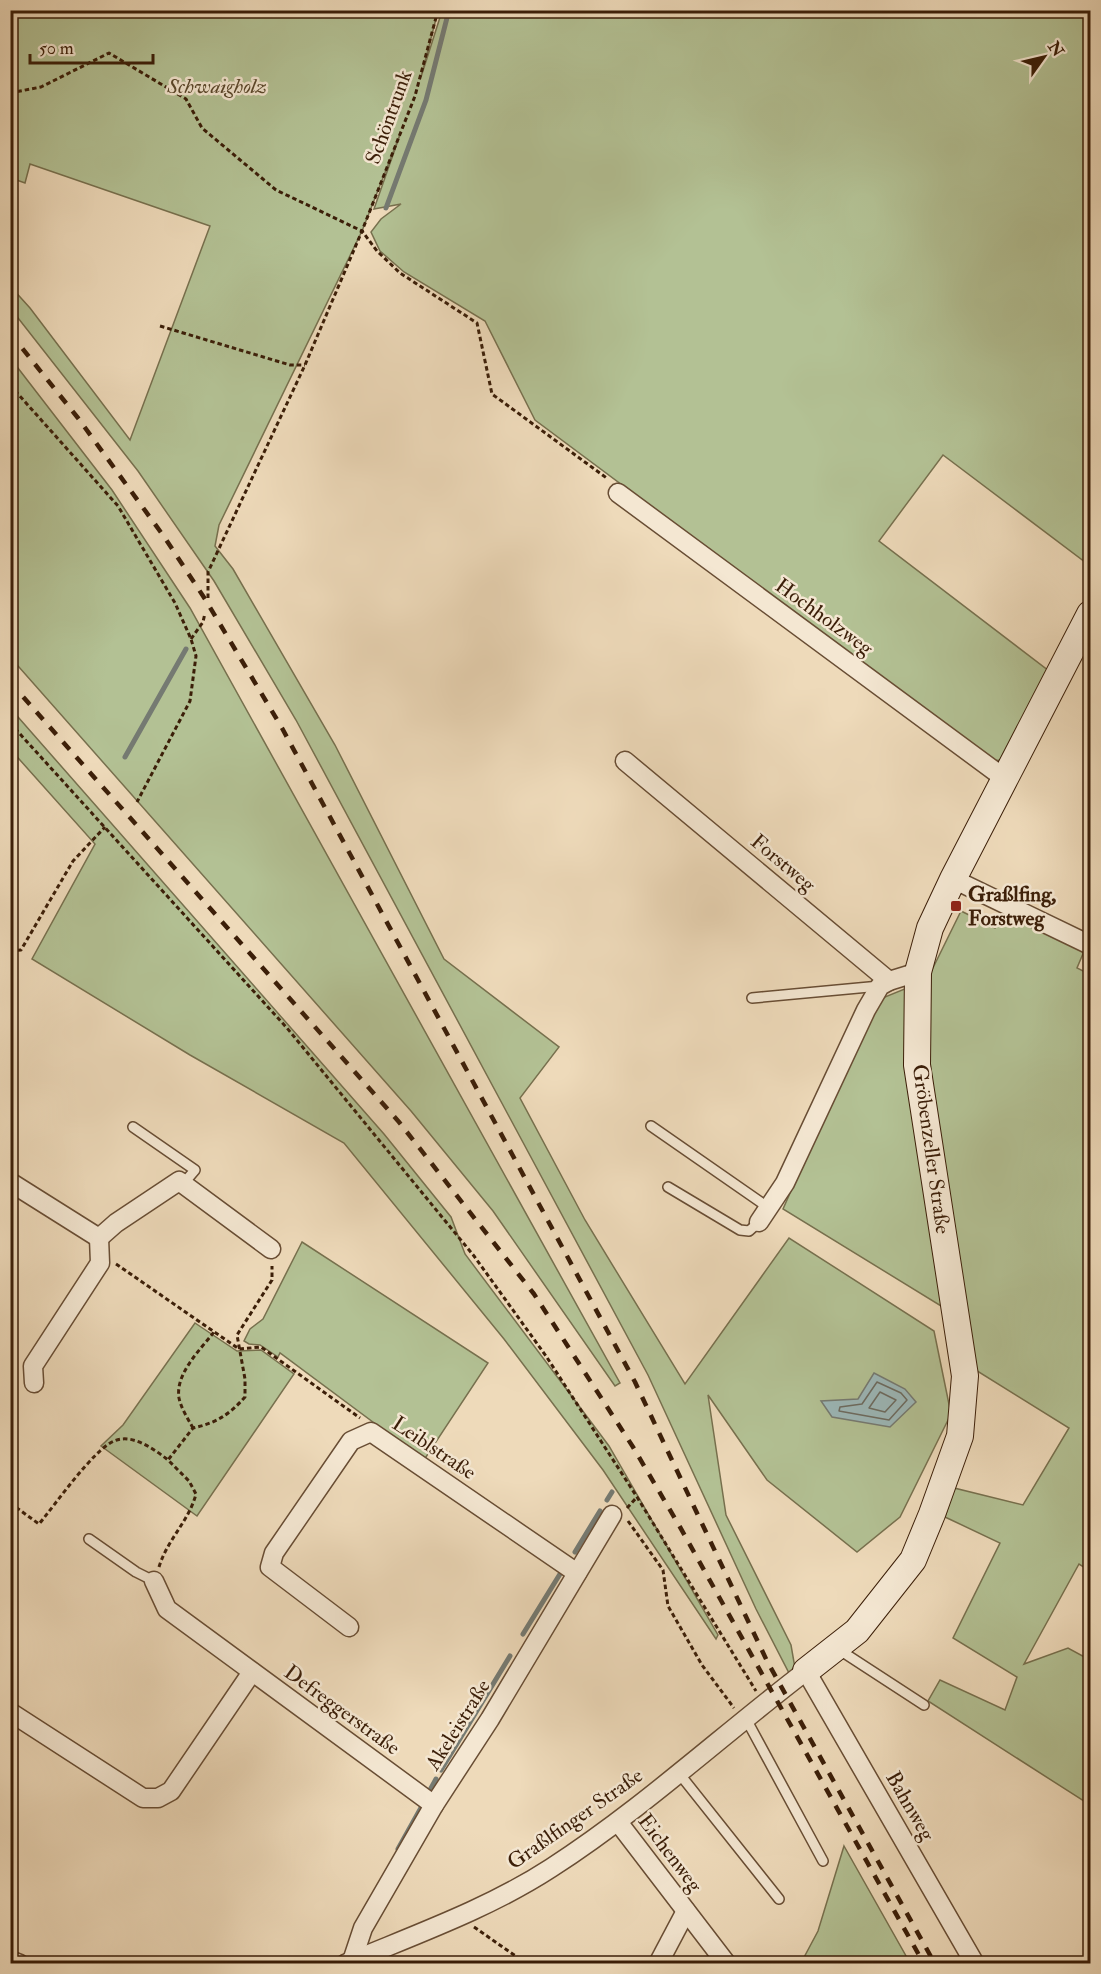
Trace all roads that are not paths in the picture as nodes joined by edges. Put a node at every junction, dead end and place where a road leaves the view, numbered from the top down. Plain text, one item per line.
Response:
1 (618, 493) road end
2 (1090, 614) edge
3 (625, 761) dead end
4 (1004, 777) junction
5 (953, 879) junction
6 (1090, 945) edge
7 (918, 972) junction
8 (885, 983) junction
9 (752, 998) dead end
10 (651, 1126) dead end
11 (133, 1127) dead end
12 (10, 1182) edge
13 (183, 1184) junction
14 (668, 1187) dead end
15 (764, 1215) junction
16 (99, 1246) junction
17 (271, 1249) road end
18 (34, 1383) dead end
19 (612, 1515) dead end
20 (89, 1539) dead end
21 (577, 1573) junction
22 (154, 1581) joint
23 (349, 1627) dead end
24 (836, 1648) junction
25 (806, 1671) junction
26 (252, 1672) junction
27 (924, 1705) dead end
28 (10, 1712) edge
29 (743, 1719) junction
30 (678, 1772) junction
31 (434, 1805) junction
32 (618, 1822) junction
33 (823, 1861) dead end
34 (779, 1899) dead end
35 (686, 1911) junction
36 (10, 1960) edge
37 (350, 1963) edge
38 (726, 1963) edge
39 (20, 1964) edge
40 (657, 1964) edge
41 (975, 1964) edge

1 - 4 street, Hochholzweg
2 - 4 street, Gröbenzeller Straße
3 - 8 street, Forstweg
4 - 5 street, Gröbenzeller Straße
5 - 6 street
5 - 7 street, Gröbenzeller Straße
7 - 8 street
7 - 24 street, Gröbenzeller Straße
8 - 9 lane
8 - 15 street
10 - 15 lane
11 - 13 lane
12 - 16 street
13 - 16 street
13 - 17 street
14 - 15 lane
16 - 18 street
19 - 21 street, Akeleistraße
20 - 22 lane
21 - 23 street, Leiblstraße
21 - 31 street, Akeleistraße
22 - 26 street, Defreggerstraße
24 - 25 street, Gröbenzeller Straße
24 - 27 lane
25 - 29 street, Graßlfinger Straße
25 - 41 street, Bahnweg
26 - 28 street, Defreggerstraße
26 - 31 street, Defreggerstraße
29 - 30 street, Graßlfinger Straße
29 - 33 lane
30 - 32 street, Graßlfinger Straße
30 - 34 lane
31 - 37 street, Akeleistraße
32 - 35 street, Eichenweg
32 - 37 street, Graßlfinger Straße
35 - 38 street, Eichenweg
35 - 40 street, Eichenweg
36 - 39 street

